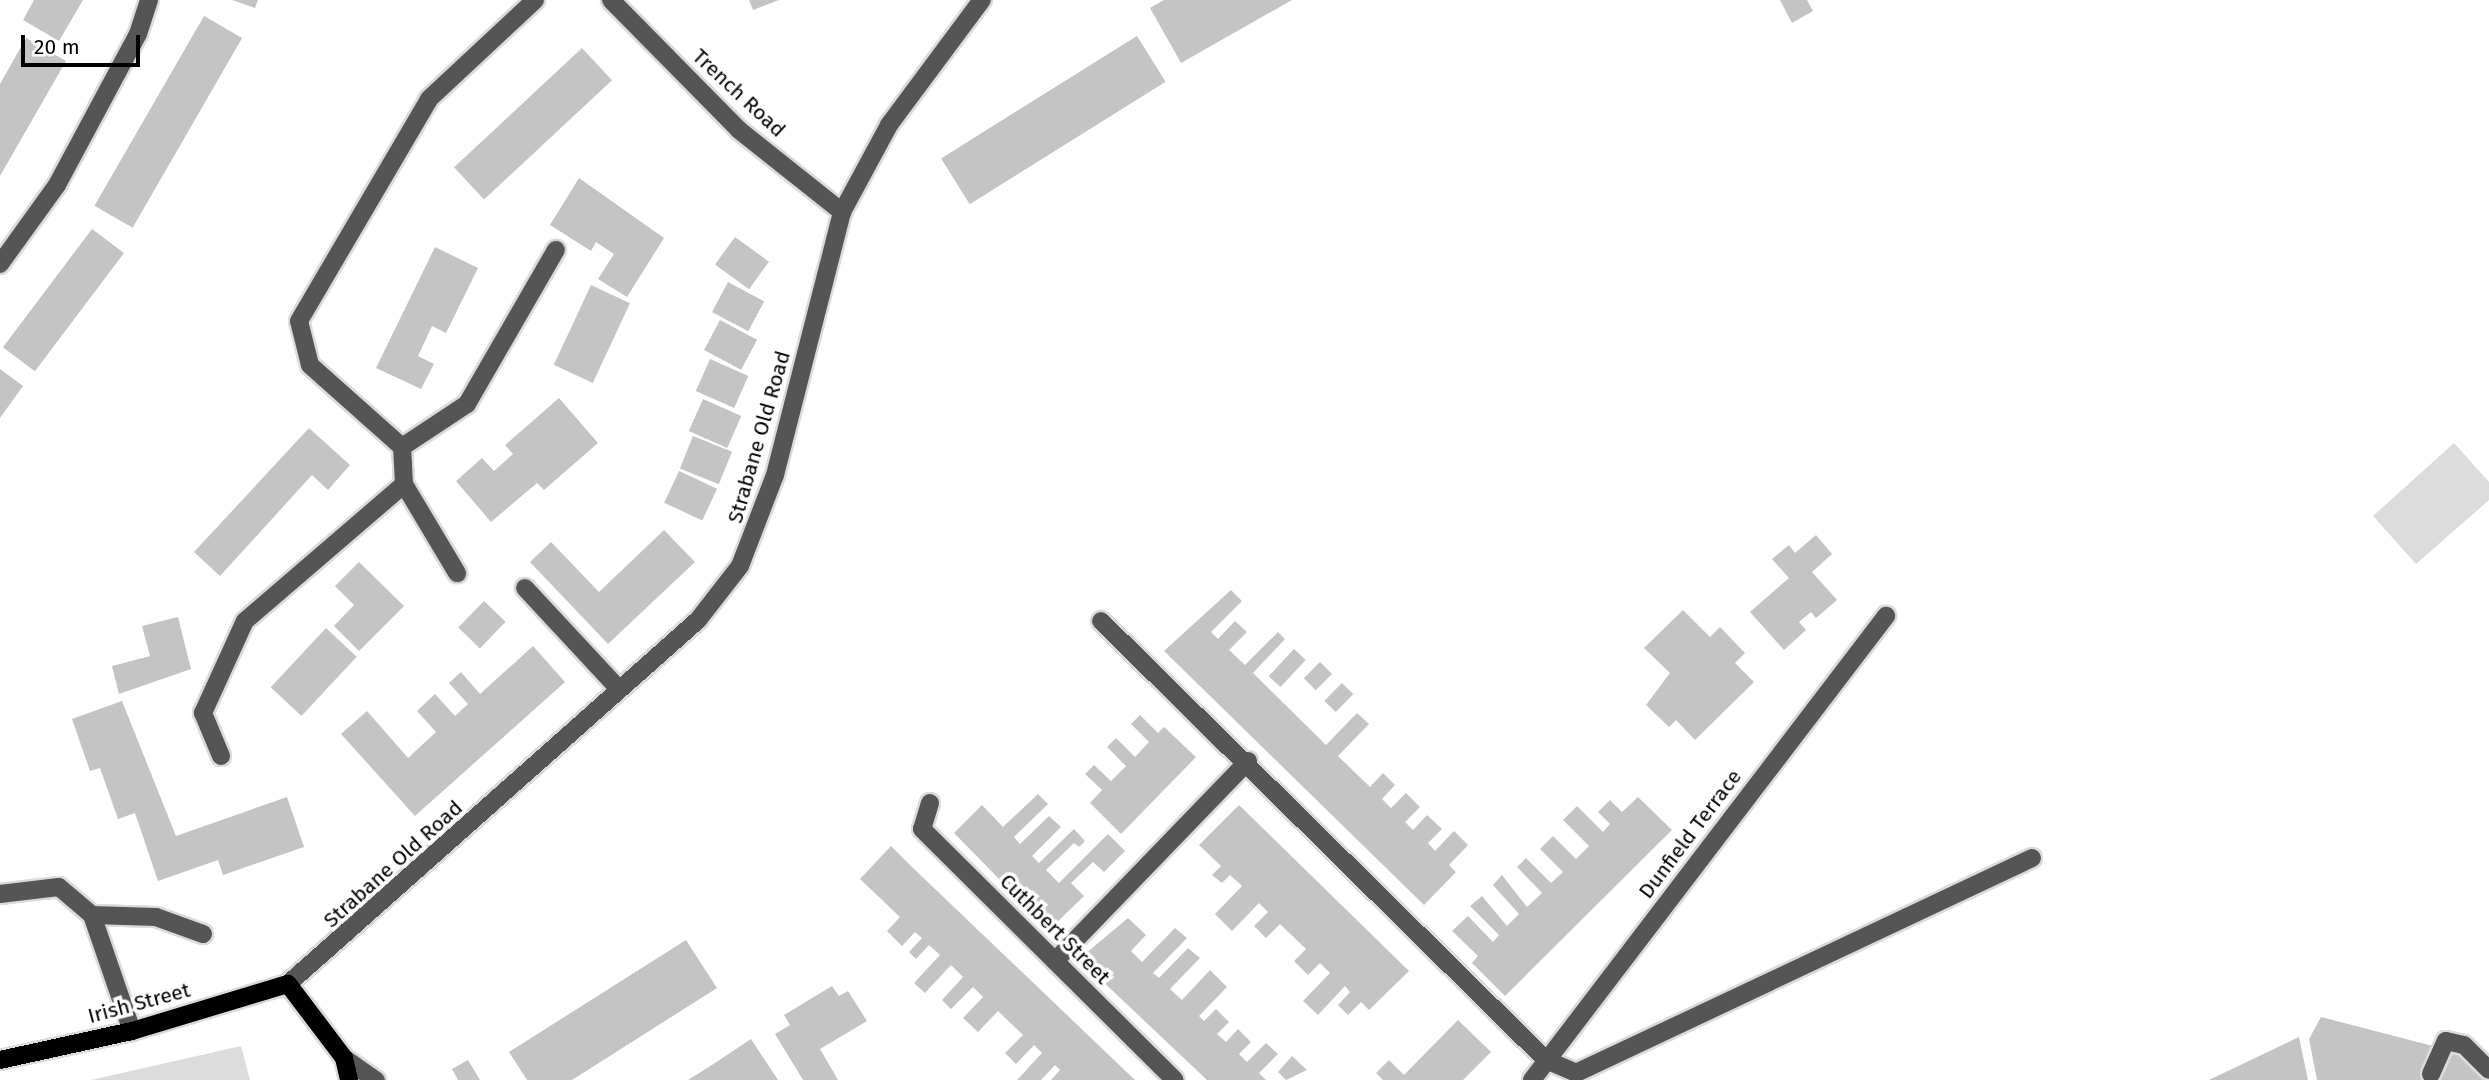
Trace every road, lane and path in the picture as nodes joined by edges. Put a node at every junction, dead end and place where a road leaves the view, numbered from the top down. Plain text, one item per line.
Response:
1 (149, 0) edge
2 (535, 0) edge
3 (611, 0) edge
4 (982, 0) edge
5 (842, 212) junction
6 (556, 250) dead end
7 (0, 264) edge
8 (402, 447) junction
9 (404, 484) junction
10 (457, 573) dead end
11 (525, 588) dead end
12 (1886, 616) dead end
13 (1101, 621) dead end
14 (619, 689) junction
15 (221, 756) dead end
16 (1248, 761) junction
17 (930, 803) dead end
18 (2032, 858) dead end
19 (0, 894) edge
20 (92, 915) junction
21 (203, 933) dead end
22 (1055, 961) junction
23 (288, 984) junction
24 (132, 1031) junction
25 (344, 1058) junction
26 (0, 1060) edge
27 (1546, 1060) junction
28 (2489, 1070) edge
29 (2431, 1074) dead end
30 (349, 1080) edge
31 (376, 1080) edge
32 (1175, 1080) edge
33 (1532, 1080) edge

1 - 7 street
2 - 8 street
3 - 5 street, Trench Road
4 - 5 street, Strabane Old Road
5 - 14 street, Strabane Old Road
6 - 8 street
8 - 9 street
9 - 10 street
9 - 15 street
11 - 14 street
12 - 27 street, Dunfield Terrace
13 - 16 street
14 - 23 street, Strabane Old Road
16 - 22 street
16 - 27 street
17 - 22 street, Cuthbert Street
18 - 27 street
19 - 20 street
20 - 21 street
20 - 24 street
22 - 32 street, Cuthbert Street
23 - 24 main road, Irish Street
23 - 25 main road
24 - 26 main road, Irish Street
25 - 30 main road
25 - 31 street
27 - 33 street, Dunfield Terrace
28 - 29 street

